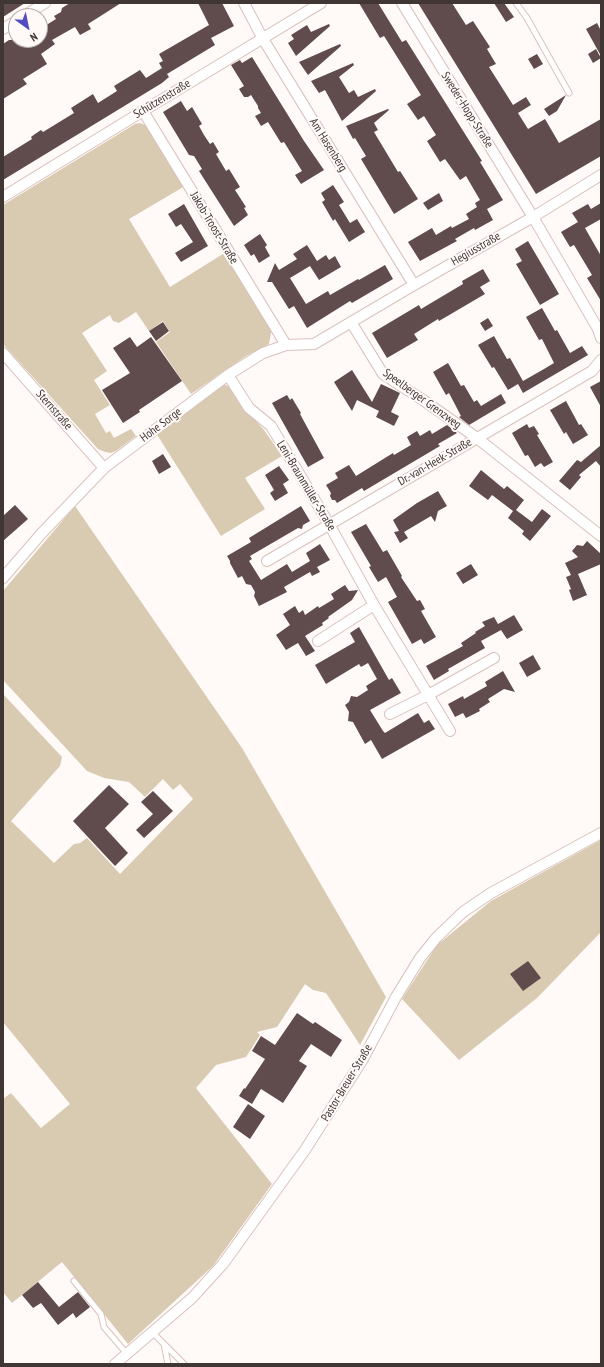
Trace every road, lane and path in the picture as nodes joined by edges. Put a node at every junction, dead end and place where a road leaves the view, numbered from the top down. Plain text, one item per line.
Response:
1 (244, 3) edge
2 (321, 3) edge
3 (402, 3) edge
4 (516, 3) edge
5 (263, 39) junction
6 (569, 93) dead end
7 (143, 111) junction
8 (601, 175) edge
9 (3, 197) edge
10 (533, 217) junction
11 (414, 285) junction
12 (351, 322) junction
13 (601, 338) edge
14 (286, 345) junction
15 (3, 353) edge
16 (601, 360) edge
17 (228, 375) junction
18 (476, 438) junction
19 (104, 468) junction
20 (329, 524) junction
21 (601, 536) edge
22 (267, 561) dead end
23 (3, 578) edge
24 (374, 605) junction
25 (318, 641) dead end
26 (494, 658) dead end
27 (428, 695) junction
28 (390, 714) dead end
29 (450, 731) dead end
30 (601, 833) edge
31 (74, 1281) dead end
32 (152, 1332) junction
33 (164, 1344) junction
34 (127, 1354) junction
35 (115, 1364) edge
36 (168, 1364) edge
37 (184, 1364) edge

1 - 5 street, Am Hasenberg
2 - 5 street, Schützenstraße
3 - 10 street, Sweder-Hopp-Straße
4 - 6 lane
5 - 7 street, Schützenstraße
5 - 11 street, Am Hasenberg
7 - 9 street, Schützenstraße
7 - 14 street, Jakob-Troost-Straße
8 - 10 street, Hegiusstraße
10 - 11 street, Hegiusstraße
10 - 13 street
11 - 12 street, Hegiusstraße
12 - 14 street, Hohe Sorge
12 - 18 street, Speelberger Grenzweg
14 - 17 street, Hohe Sorge
15 - 19 street, Sternstraße
16 - 18 street, Dr.-van-Heek-Straße
17 - 19 street, Hohe Sorge
17 - 20 street, Leni-Braunmüller-Straße
18 - 20 street, Dr.-van-Heek-Straße
18 - 21 street, Speelberger Grenzweg
19 - 23 street, Hohe Sorge
20 - 22 street, Dr.-van-Heek-Straße
20 - 24 street, Leni-Braunmüller-Straße
24 - 25 street
24 - 27 street, Leni-Braunmüller-Straße
26 - 27 street
27 - 28 street
27 - 29 street, Leni-Braunmüller-Straße
30 - 32 street, Pastor-Breuer-Straße
31 - 34 lane
32 - 33 lane
32 - 34 street, Pastor-Breuer-Straße
33 - 36 lane
33 - 37 lane
34 - 35 street, Pastor-Breuer-Straße

